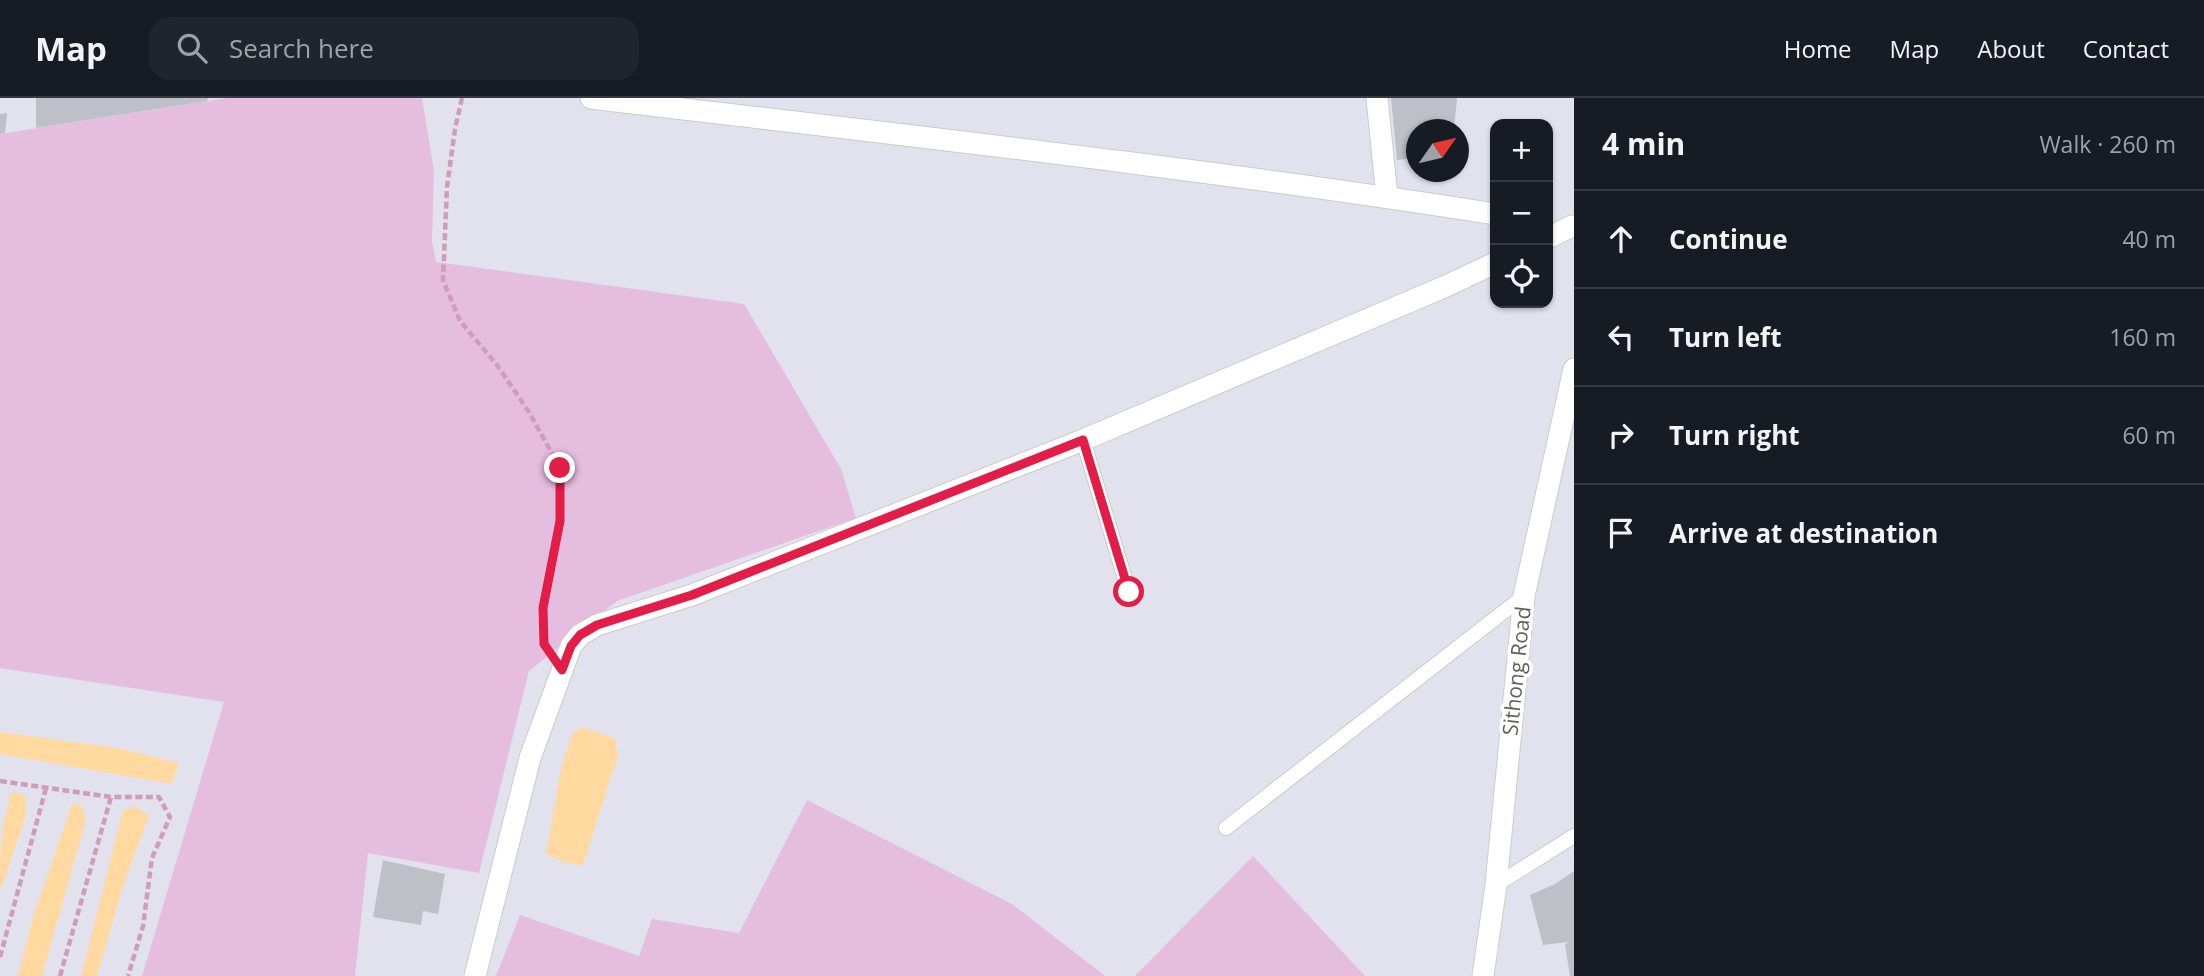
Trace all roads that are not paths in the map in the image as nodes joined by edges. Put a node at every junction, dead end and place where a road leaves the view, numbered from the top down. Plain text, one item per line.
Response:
1 (592, 98) edge
2 (1377, 98) edge
3 (1387, 197) junction
4 (1490, 213) edge
5 (1553, 223) edge
6 (1573, 226) edge
7 (1553, 236) edge
8 (1490, 265) edge
9 (1574, 369) edge
10 (1083, 440) junction
11 (1129, 592) dead end
12 (1524, 596) junction
13 (1226, 828) dead end
14 (1574, 836) edge
15 (1496, 885) junction
16 (475, 976) edge
17 (1483, 976) edge

1 - 3 street
2 - 3 street
3 - 4 street
5 - 6 street
6 - 7 street
8 - 10 street
9 - 12 street, Sithong Road
10 - 11 lane
10 - 16 street
12 - 13 lane
12 - 15 street, Sithong Road
14 - 15 lane
15 - 17 street, Sithong Road

